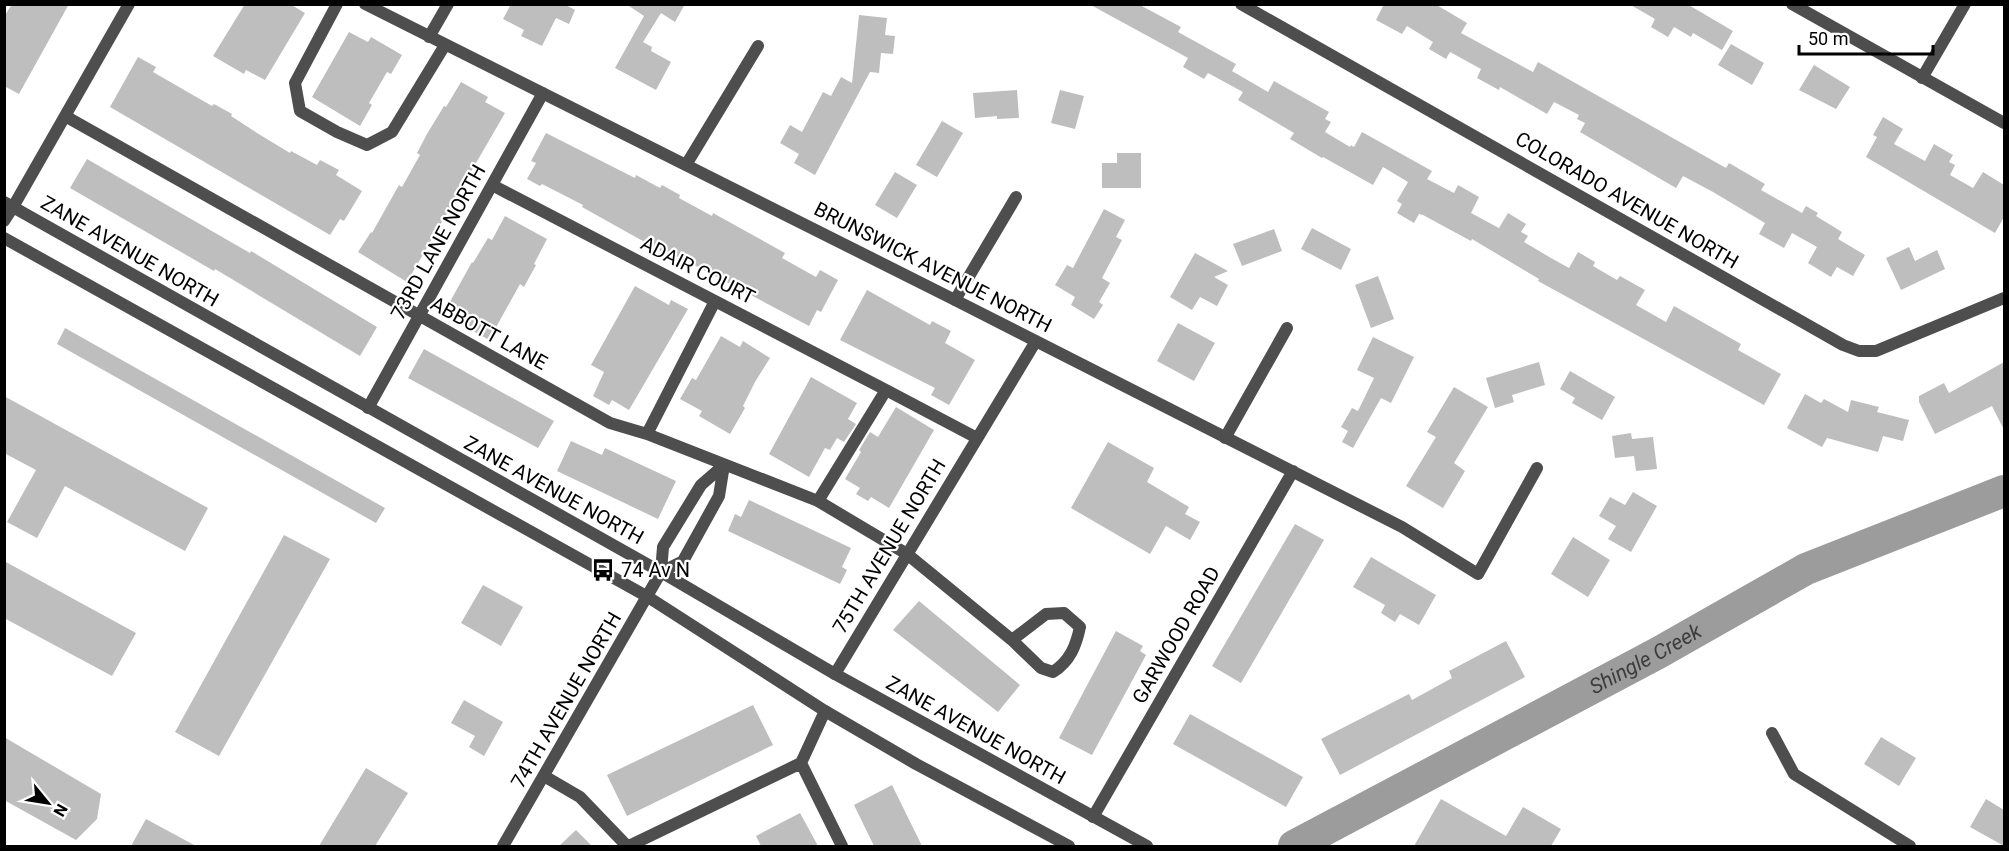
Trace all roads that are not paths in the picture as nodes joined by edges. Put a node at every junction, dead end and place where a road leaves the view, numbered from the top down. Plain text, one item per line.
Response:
1 (129, 4) edge
2 (337, 4) edge
3 (365, 4) edge
4 (448, 4) edge
5 (1241, 4) edge
6 (1792, 4) edge
7 (1965, 4) edge
8 (429, 37) junction
9 (445, 45) junction
10 (758, 46) dead end
11 (1922, 78) junction
12 (543, 93) junction
13 (65, 116) junction
14 (2004, 123) edge
15 (686, 165) junction
16 (492, 185) junction
17 (1016, 197) dead end
18 (9, 205) edge
19 (4, 221) edge
20 (4, 238) edge
21 (2004, 298) edge
22 (955, 300) junction
23 (715, 301) junction
24 (420, 316) junction
25 (1287, 328) dead end
26 (1036, 341) junction
27 (886, 390) junction
28 (368, 408) junction
29 (647, 434) junction
30 (977, 438) junction
31 (1226, 438) junction
32 (724, 465) junction
33 (1537, 468) dead end
34 (1293, 471) junction
35 (818, 501) junction
36 (907, 554) junction
37 (661, 572) junction
38 (648, 597) junction
39 (1012, 640) junction
40 (835, 674) junction
41 (825, 711) junction
42 (1772, 733) dead end
43 (801, 763) junction
44 (544, 776) junction
45 (1093, 817) junction
46 (503, 846) edge
47 (628, 846) edge
48 (842, 846) edge
49 (1069, 846) edge
50 (1147, 846) edge
51 (1910, 846) edge

1 - 13 street
2 - 9 street
3 - 8 street, BRUNSWICK AVENUE NORTH
4 - 8 street
5 - 21 street, COLORADO AVENUE NORTH
6 - 11 street
7 - 11 street
8 - 9 street, BRUNSWICK AVENUE NORTH
9 - 12 street, BRUNSWICK AVENUE NORTH
10 - 15 street
11 - 14 street
12 - 15 street, BRUNSWICK AVENUE NORTH
12 - 16 street, 73RD LANE NORTH
13 - 18 street
13 - 24 street, ABBOTT LANE
15 - 22 street, BRUNSWICK AVENUE NORTH
16 - 23 street, ADAIR COURT
16 - 24 street, 73RD LANE NORTH
17 - 22 street
18 - 19 street
18 - 28 street, ZANE AVENUE NORTH
20 - 38 street
22 - 26 street, BRUNSWICK AVENUE NORTH
23 - 27 street, ADAIR COURT
23 - 29 street
24 - 28 street, 73RD LANE NORTH
24 - 29 street, ABBOTT LANE
25 - 31 street
26 - 30 street, 75TH AVENUE NORTH
26 - 31 street, BRUNSWICK AVENUE NORTH
27 - 30 street
27 - 35 street
28 - 37 street, ZANE AVENUE NORTH
29 - 32 street, ABBOTT LANE
30 - 36 street, 75TH AVENUE NORTH
31 - 34 street, BRUNSWICK AVENUE NORTH
32 - 35 street, ABBOTT LANE
32 - 37 street
32 - 37 street
33 - 34 street, BRUNSWICK AVENUE NORTH
34 - 45 street, GARWOOD ROAD
35 - 36 street, ABBOTT LANE
36 - 39 street, ABBOTT LANE
36 - 40 street, 75TH AVENUE NORTH
37 - 38 street, 74TH AVENUE NORTH
37 - 40 street, ZANE AVENUE NORTH
38 - 41 street
38 - 44 street, 74TH AVENUE NORTH
39 - 39 street
40 - 45 street, ZANE AVENUE NORTH
41 - 43 street
41 - 49 street
42 - 51 street
43 - 47 street
43 - 48 street
44 - 46 street, 74TH AVENUE NORTH
44 - 47 street
45 - 50 street, ZANE AVENUE NORTH

